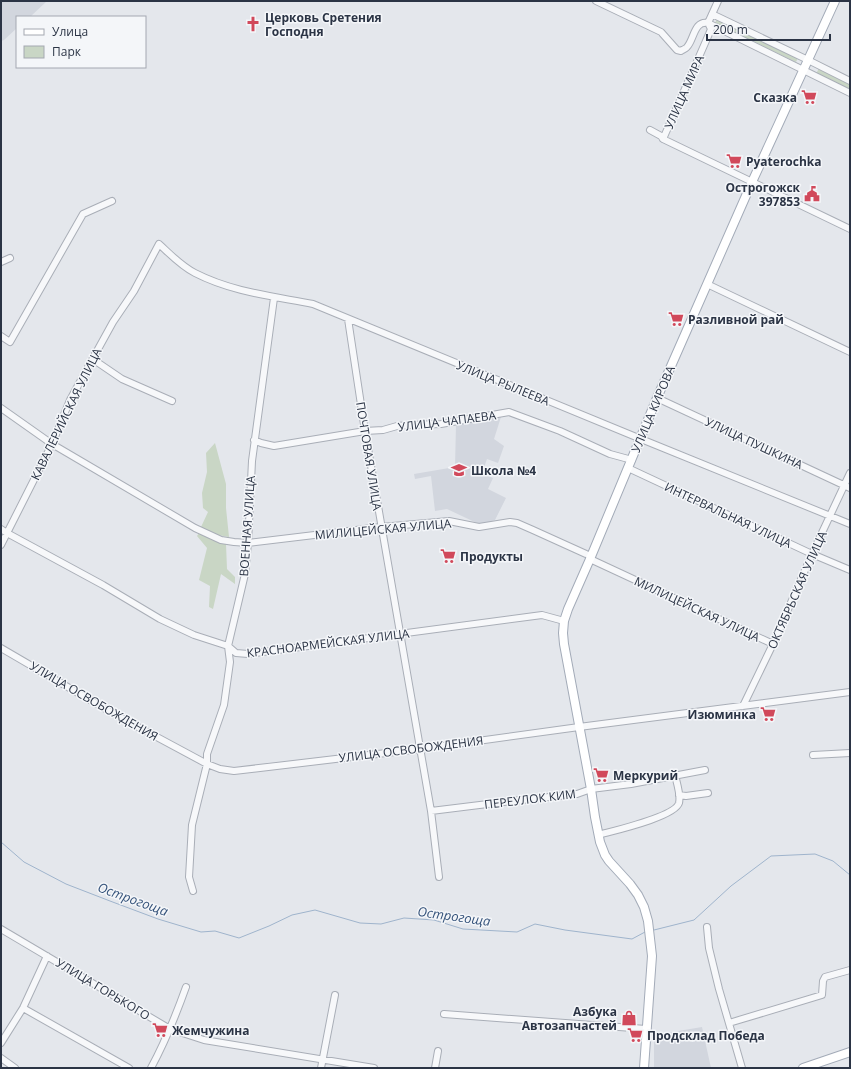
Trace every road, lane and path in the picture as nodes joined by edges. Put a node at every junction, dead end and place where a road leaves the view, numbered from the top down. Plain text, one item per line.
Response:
1 (596, 1) edge
2 (718, 1) edge
3 (835, 1) edge
4 (712, 14) junction
5 (708, 23) junction
6 (808, 60) junction
7 (804, 70) junction
8 (850, 81) edge
9 (850, 93) edge
10 (650, 130) dead end
11 (663, 139) junction
12 (752, 182) junction
13 (112, 201) dead end
14 (850, 229) edge
15 (159, 244) joint
16 (10, 258) dead end
17 (1, 262) edge
18 (707, 284) junction
19 (274, 298) junction
20 (348, 319) junction
21 (1, 336) edge
22 (850, 352) edge
23 (95, 354) junction
24 (657, 398) junction
25 (172, 401) dead end
26 (1, 408) edge
27 (364, 431) junction
28 (640, 439) junction
29 (254, 440) junction
30 (52, 444) junction
31 (632, 460) junction
32 (628, 468) junction
33 (850, 473) edge
34 (847, 486) edge
35 (830, 516) junction
36 (850, 524) edge
37 (381, 527) junction
38 (1, 529) edge
39 (7, 533) junction
40 (248, 543) junction
41 (1, 545) edge
42 (812, 554) junction
43 (590, 559) junction
44 (850, 570) edge
45 (564, 622) junction
46 (400, 634) junction
47 (773, 644) junction
48 (228, 646) junction
49 (1, 648) edge
50 (850, 692) edge
51 (743, 706) junction
52 (579, 727) junction
53 (420, 749) junction
54 (850, 753) edge
55 (813, 755) dead end
56 (207, 764) junction
57 (705, 770) dead end
58 (675, 775) junction
59 (591, 789) junction
60 (708, 793) dead end
61 (679, 795) junction
62 (431, 811) junction
63 (598, 835) junction
64 (439, 877) dead end
65 (192, 891) dead end
66 (708, 927) dead end
67 (1, 929) edge
68 (47, 956) junction
69 (850, 970) edge
70 (186, 987) dead end
71 (335, 995) dead end
72 (22, 1008) junction
73 (444, 1014) dead end
74 (729, 1023) junction
75 (170, 1029) junction
76 (646, 1029) junction
77 (1, 1043) edge
78 (438, 1051) dead end
79 (850, 1052) edge
80 (1, 1058) edge
81 (323, 1060) junction
82 (15, 1068) edge
83 (129, 1068) edge
84 (151, 1068) edge
85 (322, 1068) edge
86 (374, 1068) edge
87 (434, 1068) edge
88 (644, 1068) edge
89 (742, 1068) edge
90 (803, 1068) edge

1 - 5 street
2 - 4 street, УЛИЦА МИРА
3 - 6 main road, УЛИЦА КИРОВА
4 - 5 street, УЛИЦА МИРА
4 - 6 street
5 - 7 street
5 - 11 street, УЛИЦА МИРА
6 - 7 main road, УЛИЦА КИРОВА
6 - 8 street
7 - 9 street
7 - 12 main road, УЛИЦА КИРОВА
10 - 11 street
11 - 12 street
12 - 14 street
12 - 18 main road, УЛИЦА КИРОВА
13 - 21 street
15 - 19 street, УЛИЦА РЫЛЕЕВА
15 - 23 street, КАВАЛЕРИЙСКАЯ УЛИЦА
16 - 17 street
18 - 22 street
18 - 24 main road, УЛИЦА КИРОВА
19 - 20 street, УЛИЦА РЫЛЕЕВА
19 - 29 street, ВОЕННАЯ УЛИЦА
20 - 27 street, ПОЧТОВАЯ УЛИЦА
20 - 28 street, УЛИЦА РЫЛЕЕВА
23 - 25 street
23 - 30 street, КАВАЛЕРИЙСКАЯ УЛИЦА
24 - 28 main road, УЛИЦА КИРОВА
24 - 34 street, УЛИЦА ПУШКИНА
26 - 30 street, МИЛИЦЕЙСКАЯ УЛИЦА
27 - 29 street, УЛИЦА ЧАПАЕВА
27 - 31 street, УЛИЦА ЧАПАЕВА
27 - 37 street, ПОЧТОВАЯ УЛИЦА
28 - 31 main road, УЛИЦА КИРОВА
28 - 35 street, УЛИЦА РЫЛЕЕВА
29 - 40 street, ВОЕННАЯ УЛИЦА
30 - 39 street, КАВАЛЕРИЙСКАЯ УЛИЦА
30 - 40 street, МИЛИЦЕЙСКАЯ УЛИЦА
31 - 32 main road, УЛИЦА КИРОВА
32 - 42 street, ИНТЕРВАЛЬНАЯ УЛИЦА
32 - 43 main road, УЛИЦА КИРОВА
33 - 34 street, ОКТЯБРЬСКАЯ УЛИЦА
34 - 35 street, ОКТЯБРЬСКАЯ УЛИЦА
35 - 36 street, УЛИЦА РЫЛЕЕВА
35 - 42 street, ОКТЯБРЬСКАЯ УЛИЦА
37 - 40 street, МИЛИЦЕЙСКАЯ УЛИЦА
37 - 43 street, МИЛИЦЕЙСКАЯ УЛИЦА
37 - 46 street, ПОЧТОВАЯ УЛИЦА
38 - 39 street, КРАСНОАРМЕЙСКАЯ УЛИЦА
39 - 41 street, КАВАЛЕРИЙСКАЯ УЛИЦА
39 - 48 street, КРАСНОАРМЕЙСКАЯ УЛИЦА
40 - 48 street, ВОЕННАЯ УЛИЦА
42 - 44 street, ИНТЕРВАЛЬНАЯ УЛИЦА
42 - 47 street, ОКТЯБРЬСКАЯ УЛИЦА
43 - 45 main road, УЛИЦА КИРОВА
43 - 47 street, МИЛИЦЕЙСКАЯ УЛИЦА
45 - 46 street, КРАСНОАРМЕЙСКАЯ УЛИЦА
45 - 52 main road, УЛИЦА КИРОВА
46 - 48 street, КРАСНОАРМЕЙСКАЯ УЛИЦА
46 - 53 street, ПОЧТОВАЯ УЛИЦА
47 - 51 street, ОКТЯБРЬСКАЯ УЛИЦА
48 - 56 street, ВОЕННАЯ УЛИЦА
49 - 56 street, УЛИЦА ОСВОБОЖДЕНИЯ
50 - 51 street, УЛИЦА ОСВОБОЖДЕНИЯ
51 - 52 street, УЛИЦА ОСВОБОЖДЕНИЯ
52 - 53 street, УЛИЦА ОСВОБОЖДЕНИЯ
52 - 59 main road, УЛИЦА КИРОВА
53 - 56 street, УЛИЦА ОСВОБОЖДЕНИЯ
53 - 62 street, ПОЧТОВАЯ УЛИЦА
54 - 55 street
56 - 65 street, ВОЕННАЯ УЛИЦА
57 - 58 street, ПЕРЕУЛОК КИМ
58 - 59 street, ПЕРЕУЛОК КИМ
58 - 61 street
59 - 62 street, ПЕРЕУЛОК КИМ
59 - 63 main road, УЛИЦА КИРОВА
60 - 61 street
61 - 63 street
62 - 64 street, ПОЧТОВАЯ УЛИЦА
63 - 76 main road, УЛИЦА КИРОВА
66 - 74 street
67 - 68 street, УЛИЦА ГОРЬКОГО
68 - 72 street
68 - 75 street, УЛИЦА ГОРЬКОГО
69 - 74 street
70 - 75 street
71 - 81 street
72 - 77 street
72 - 83 street
73 - 76 street
74 - 89 street
75 - 81 street, УЛИЦА ГОРЬКОГО
75 - 84 street
76 - 88 main road, УЛИЦА КИРОВА
78 - 87 street
79 - 90 main road
80 - 82 street
81 - 85 street
81 - 86 street, УЛИЦА ГОРЬКОГО

